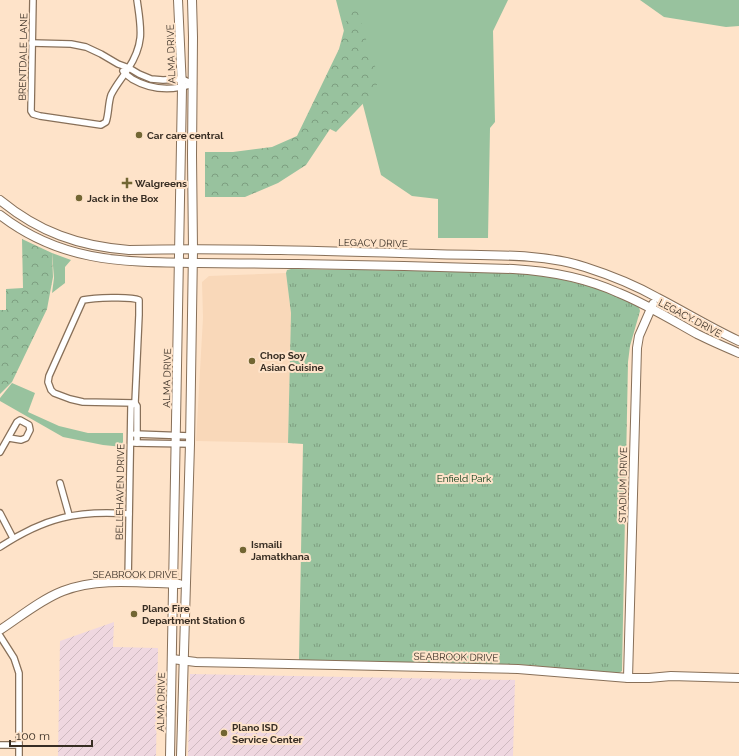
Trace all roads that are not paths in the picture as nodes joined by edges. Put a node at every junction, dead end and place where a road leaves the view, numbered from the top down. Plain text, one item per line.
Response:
1 (33, 0) edge
2 (137, 0) edge
3 (178, 0) edge
4 (192, 0) edge
5 (32, 44) junction
6 (118, 64) junction
7 (129, 68) junction
8 (125, 74) junction
9 (182, 79) junction
10 (193, 84) junction
11 (182, 88) junction
12 (180, 155) junction
13 (192, 156) junction
14 (0, 200) edge
15 (0, 215) edge
16 (72, 241) junction
17 (68, 250) junction
18 (179, 250) junction
19 (193, 250) junction
20 (284, 251) junction
21 (374, 252) junction
22 (178, 263) junction
23 (192, 263) junction
24 (284, 264) junction
25 (375, 266) junction
26 (656, 297) junction
27 (651, 308) junction
28 (739, 341) edge
29 (739, 353) edge
30 (191, 368) junction
31 (177, 369) junction
32 (135, 403) junction
33 (130, 434) junction
34 (137, 434) junction
35 (9, 438) dead end
36 (176, 440) junction
37 (190, 440) junction
38 (130, 443) junction
39 (137, 443) junction
40 (0, 452) edge
41 (60, 483) dead end
42 (0, 514) edge
43 (129, 514) junction
44 (69, 515) junction
45 (13, 538) junction
46 (0, 547) edge
47 (128, 583) junction
48 (174, 584) junction
49 (185, 584) junction
50 (0, 630) edge
51 (0, 636) edge
52 (172, 659) junction
53 (183, 661) junction
54 (628, 678) junction
55 (739, 678) edge
56 (0, 745) edge
57 (19, 745) junction
58 (19, 756) edge
59 (170, 756) edge
60 (181, 756) edge

1 - 5 street, BRENTDALE LANE
2 - 7 street
3 - 9 main road, ALMA DRIVE
4 - 10 main road, ALMA DRIVE
5 - 6 street
5 - 8 street, BRENTDALE LANE
6 - 7 street
6 - 8 street
7 - 8 street
7 - 9 street
8 - 11 street
9 - 10 street
9 - 11 main road, ALMA DRIVE
10 - 11 street
10 - 13 main road, ALMA DRIVE
11 - 12 main road, ALMA DRIVE
12 - 13 main road
12 - 18 main road, ALMA DRIVE
13 - 19 main road, ALMA DRIVE
14 - 16 main road, LEGACY DRIVE
15 - 17 main road, LEGACY DRIVE
16 - 17 main road
16 - 18 main road, LEGACY DRIVE
17 - 22 main road, LEGACY DRIVE
18 - 19 main road, LEGACY DRIVE
18 - 22 main road, ALMA DRIVE
19 - 20 main road, LEGACY DRIVE
19 - 23 main road, ALMA DRIVE
20 - 21 main road, LEGACY DRIVE
20 - 24 main road
21 - 25 main road
21 - 26 main road, LEGACY DRIVE
22 - 23 main road, LEGACY DRIVE
22 - 31 main road, ALMA DRIVE
23 - 24 main road, LEGACY DRIVE
23 - 30 main road, ALMA DRIVE
24 - 25 main road, LEGACY DRIVE
25 - 27 main road, LEGACY DRIVE
26 - 27 main road, STADIUM DRIVE
26 - 28 main road, LEGACY DRIVE
27 - 29 main road, LEGACY DRIVE
27 - 54 main road, STADIUM DRIVE
30 - 31 main road
30 - 37 main road, ALMA DRIVE
31 - 36 main road, ALMA DRIVE
32 - 32 street, BELLEHAVEN DRIVE
32 - 33 street, BELLEHAVEN DRIVE
32 - 34 street, BELLEHAVEN DRIVE
33 - 34 street
33 - 38 street, BELLEHAVEN DRIVE
34 - 36 street
34 - 39 street, BELLEHAVEN DRIVE
35 - 40 street
36 - 37 street
36 - 39 street
36 - 48 main road, ALMA DRIVE
37 - 49 main road, ALMA DRIVE
38 - 39 street
38 - 43 street, BELLEHAVEN DRIVE
41 - 44 street
42 - 45 street
43 - 44 street
43 - 47 street, BELLEHAVEN DRIVE
44 - 45 street
45 - 46 street
47 - 48 main road, SEABROOK DRIVE
47 - 50 main road, SEABROOK DRIVE
48 - 49 main road, SEABROOK DRIVE
48 - 52 main road, ALMA DRIVE
49 - 53 main road, ALMA DRIVE
51 - 57 street
52 - 53 main road, SEABROOK DRIVE
52 - 59 main road, ALMA DRIVE
53 - 54 main road, SEABROOK DRIVE
53 - 60 main road, ALMA DRIVE
54 - 55 main road, SEABROOK DRIVE
56 - 57 street
57 - 58 street

